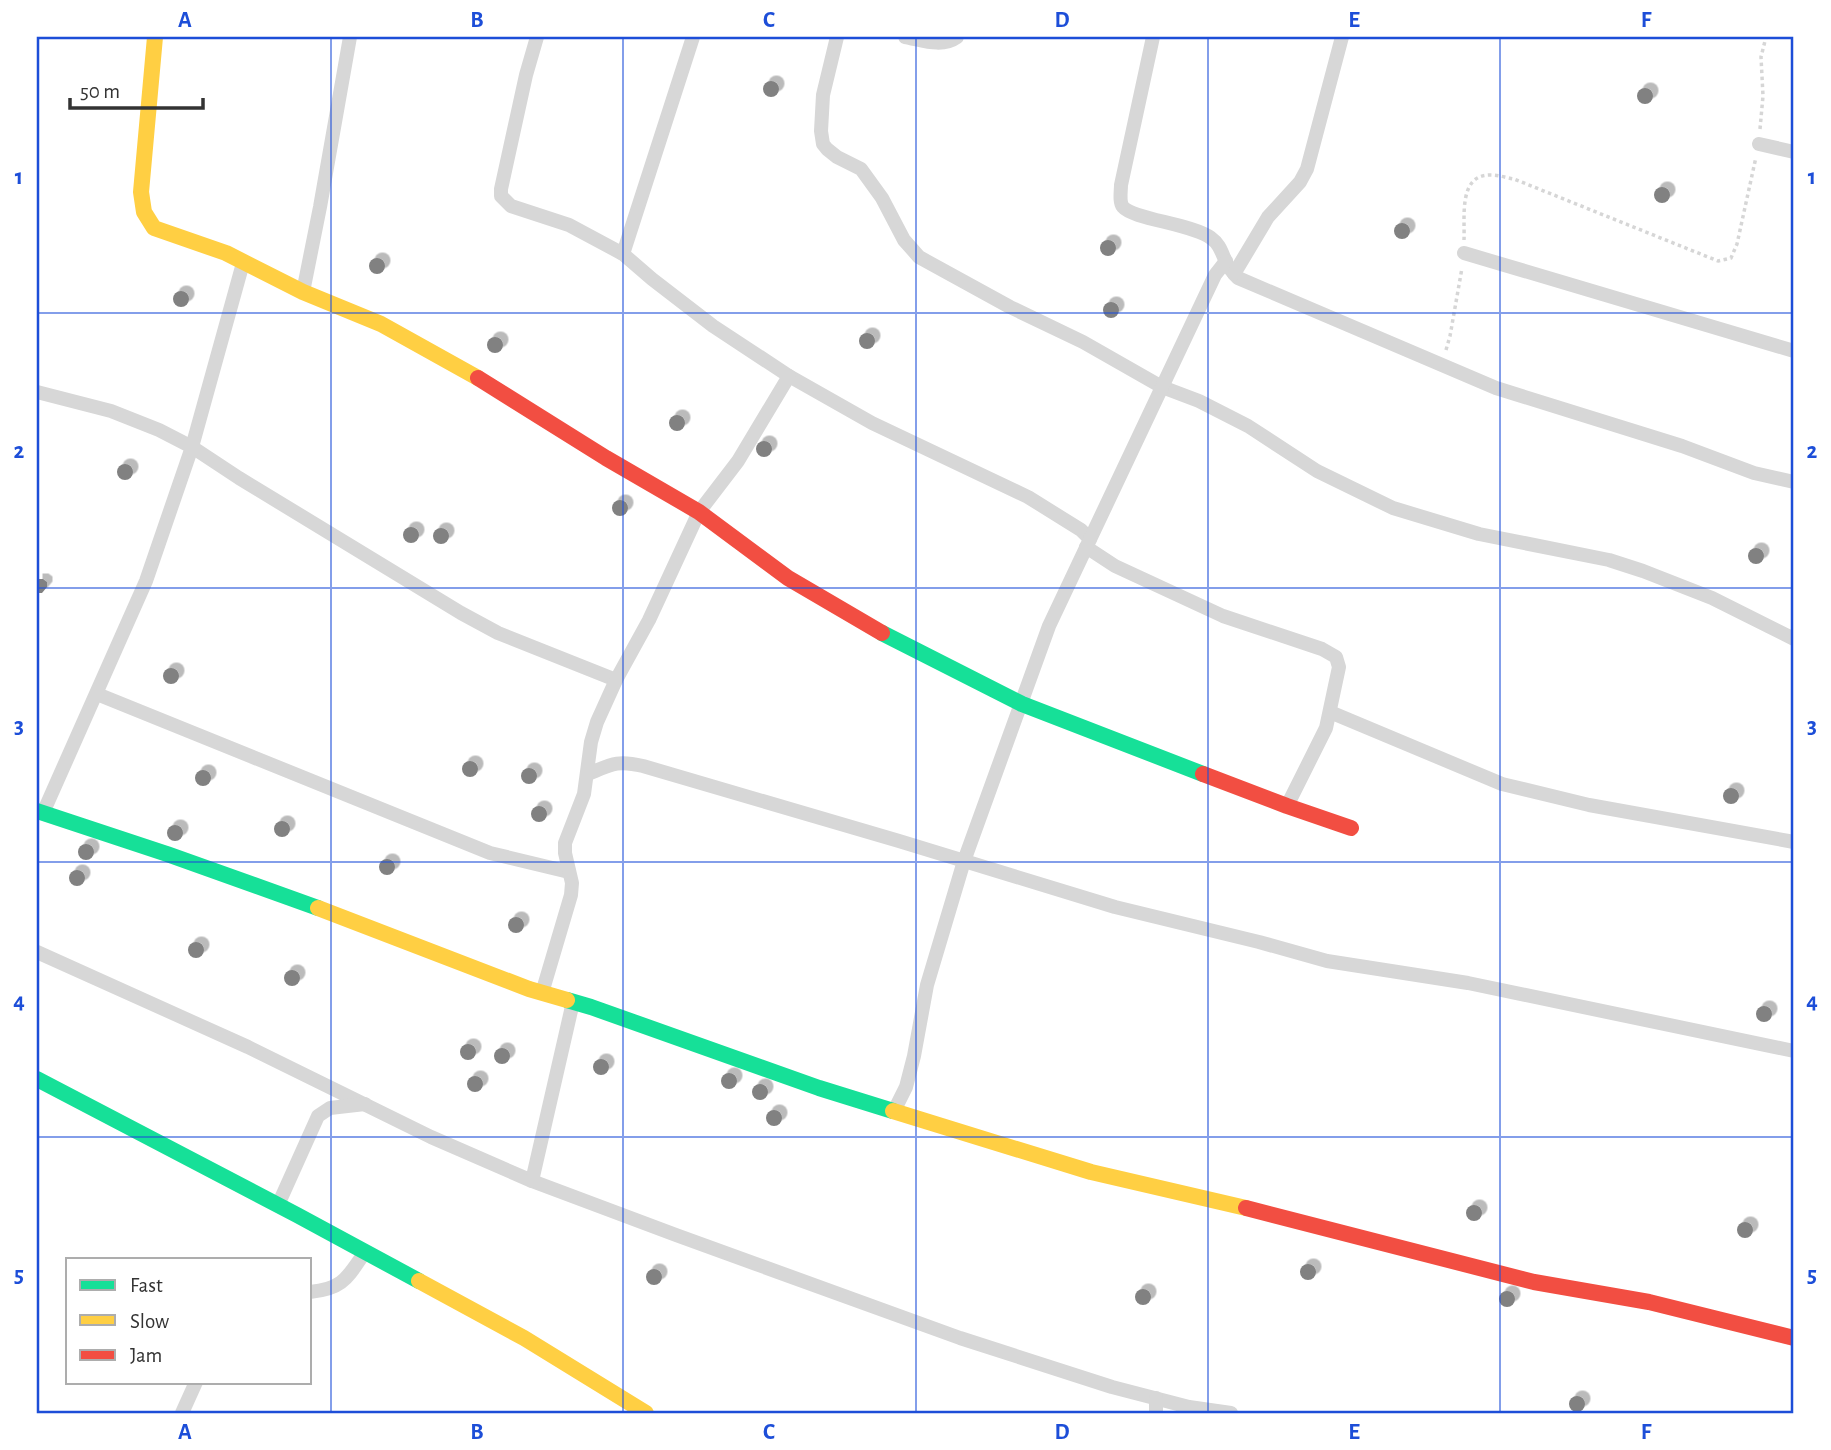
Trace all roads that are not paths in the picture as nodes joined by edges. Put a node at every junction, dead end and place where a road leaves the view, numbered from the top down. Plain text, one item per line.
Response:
1 (155, 37) edge
2 (350, 37) edge
3 (537, 37) edge
4 (693, 37) edge
5 (837, 37) edge
6 (905, 37) edge
7 (957, 37) edge
8 (1153, 37) edge
9 (1342, 37) edge
10 (1759, 144) road end
11 (1794, 152) edge
12 (1464, 253) road end
13 (623, 254) junction
14 (243, 263) junction
15 (1230, 267) junction
16 (303, 292) junction
17 (1794, 351) edge
18 (789, 376) junction
19 (1162, 387) junction
20 (37, 392) edge
21 (192, 447) junction
22 (1794, 482) edge
23 (699, 512) junction
24 (1088, 543) junction
25 (1794, 639) edge
26 (616, 680) junction
27 (97, 694) junction
28 (1021, 704) junction
29 (1330, 712) junction
30 (588, 774) junction
31 (1287, 806) junction
32 (40, 812) edge
33 (1351, 828) dead end
34 (1794, 842) edge
35 (964, 861) junction
36 (569, 872) junction
37 (37, 952) edge
38 (542, 993) junction
39 (573, 1003) junction
40 (1794, 1051) edge
41 (37, 1079) edge
42 (366, 1104) junction
43 (894, 1111) junction
44 (532, 1181) junction
45 (278, 1205) junction
46 (365, 1252) junction
47 (312, 1292) edge
48 (1794, 1338) edge
49 (195, 1384) edge
50 (1156, 1406) edge
51 (182, 1413) edge
52 (646, 1413) edge
53 (1231, 1413) edge

1 - 14 street
2 - 16 street
3 - 13 street
4 - 13 street
5 - 19 street
6 - 7 street
8 - 15 street
9 - 15 street
10 - 11 street
12 - 17 street
13 - 18 street
14 - 16 street
14 - 21 street
15 - 19 street
15 - 22 street
16 - 23 street
18 - 23 street
18 - 24 street
19 - 24 street
19 - 25 street
20 - 21 street
21 - 26 street
21 - 27 street
23 - 26 street
23 - 28 street
24 - 28 street
24 - 29 street
26 - 30 street
27 - 32 street
27 - 36 street
28 - 31 street
28 - 35 street
29 - 31 street
29 - 34 street
30 - 35 street
30 - 36 street
31 - 33 street
32 - 38 street
35 - 40 street
35 - 43 street
36 - 38 street
37 - 42 street
38 - 39 street
39 - 43 street
39 - 44 street
41 - 45 street
42 - 44 street
42 - 45 street
43 - 48 street
44 - 50 street
45 - 46 street
46 - 47 street
46 - 52 street
49 - 51 street
50 - 53 street

